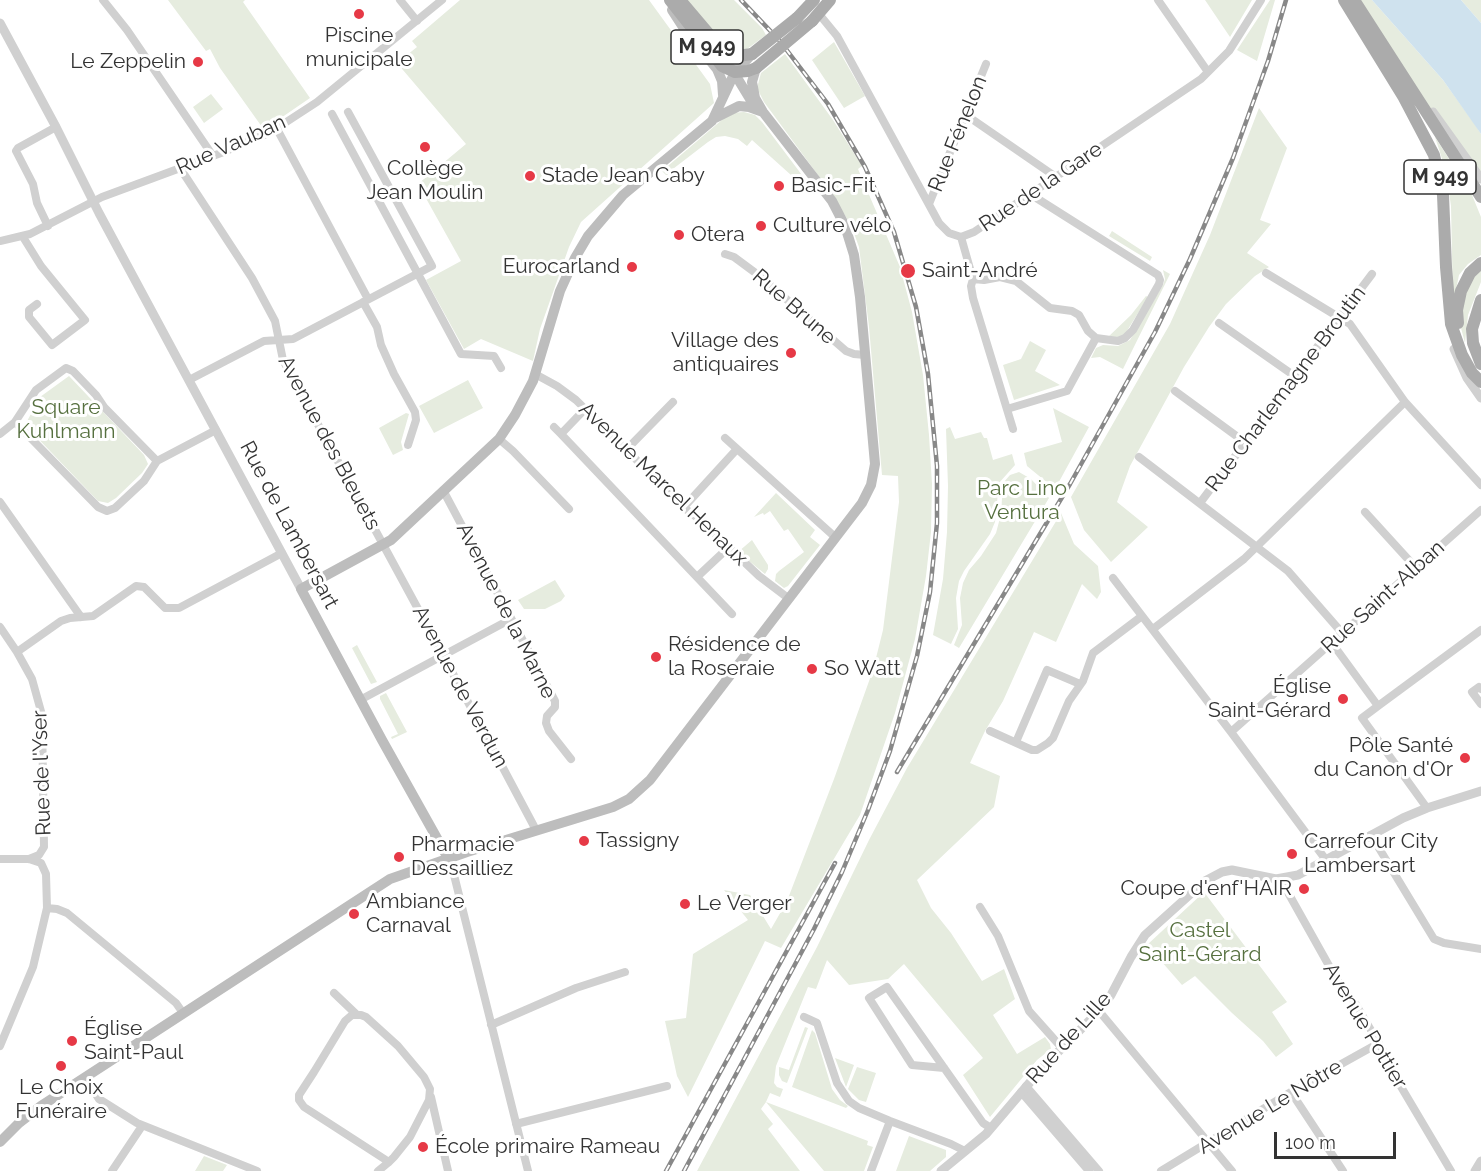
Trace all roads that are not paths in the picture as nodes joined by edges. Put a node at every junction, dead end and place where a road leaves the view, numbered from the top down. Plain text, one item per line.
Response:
1 (103, 0) edge
2 (400, 0) edge
3 (442, 0) edge
4 (668, 0) edge
5 (681, 0) edge
6 (814, 0) edge
7 (830, 0) edge
8 (1158, 0) edge
9 (1261, 0) edge
10 (1344, 0) edge
11 (1354, 0) edge
12 (816, 18) junction
13 (417, 21) junction
14 (0, 23) edge
15 (718, 47) junction
16 (1389, 52) junction
17 (752, 54) junction
18 (986, 64) dead end
19 (756, 68) junction
20 (735, 72) junction
21 (1208, 72) junction
22 (723, 98) junction
23 (348, 112) dead end
24 (763, 112) junction
25 (332, 114) dead end
26 (966, 115) junction
27 (715, 117) junction
28 (56, 127) junction
29 (277, 129) junction
30 (213, 156) junction
31 (180, 168) junction
32 (1056, 177) junction
33 (1481, 178) edge
34 (1029, 195) junction
35 (1481, 197) edge
36 (93, 201) junction
37 (929, 204) junction
38 (48, 226) junction
39 (23, 237) junction
40 (961, 237) junction
41 (0, 241) edge
42 (725, 254) dead end
43 (1481, 263) edge
44 (1446, 267) junction
45 (418, 273) junction
46 (1266, 273) dead end
47 (1372, 274) dead end
48 (972, 283) junction
49 (366, 300) junction
50 (1481, 300) edge
51 (37, 304) dead end
52 (1340, 317) junction
53 (1219, 323) dead end
54 (1096, 338) junction
55 (280, 340) junction
56 (866, 355) junction
57 (1481, 364) edge
58 (501, 368) dead end
59 (535, 374) junction
60 (1296, 377) junction
61 (1481, 378) edge
62 (189, 381) junction
63 (1481, 382) edge
64 (1175, 391) dead end
65 (1481, 398) edge
66 (673, 402) dead end
67 (1405, 402) junction
68 (585, 409) junction
69 (1007, 410) junction
70 (15, 422) junction
71 (554, 427) dead end
72 (1013, 429) dead end
73 (216, 430) junction
74 (0, 434) edge
75 (561, 434) junction
76 (725, 438) dead end
77 (499, 439) junction
78 (1246, 443) junction
79 (408, 445) dead end
80 (737, 449) junction
81 (626, 450) junction
82 (1139, 457) dead end
83 (157, 461) junction
84 (1481, 485) edge
85 (444, 492) junction
86 (0, 502) edge
87 (1200, 503) junction
88 (684, 507) junction
89 (569, 509) dead end
90 (1481, 510) edge
91 (1365, 512) dead end
92 (835, 537) junction
93 (383, 545) junction
94 (729, 547) junction
95 (1258, 547) junction
96 (282, 553) junction
97 (1416, 568) junction
98 (697, 577) junction
99 (1113, 578) dead end
100 (301, 589) junction
101 (788, 598) junction
102 (732, 614) dead end
103 (1142, 616) junction
104 (81, 618) junction
105 (511, 619) junction
106 (0, 627) edge
107 (1153, 629) junction
108 (1481, 630) edge
109 (1343, 634) junction
110 (1332, 643) junction
111 (17, 652) junction
112 (443, 655) junction
113 (1080, 684) junction
114 (1481, 689) edge
115 (360, 700) junction
116 (1481, 704) edge
117 (1378, 706) junction
118 (990, 731) dead end
119 (1231, 732) junction
120 (1016, 742) junction
121 (571, 759) dead end
122 (1481, 791) edge
123 (1427, 808) junction
124 (536, 830) junction
125 (1371, 835) junction
126 (448, 858) junction
127 (0, 859) edge
128 (29, 859) junction
129 (1326, 860) junction
130 (1282, 879) junction
131 (980, 907) dead end
132 (47, 908) junction
133 (1481, 949) edge
134 (625, 972) dead end
135 (334, 993) dead end
136 (1099, 1011) junction
137 (183, 1013) junction
138 (356, 1014) junction
139 (804, 1017) dead end
140 (491, 1025) junction
141 (1379, 1043) junction
142 (0, 1046) edge
143 (1062, 1048) junction
144 (944, 1068) junction
145 (85, 1077) junction
146 (668, 1086) dead end
147 (1024, 1089) junction
148 (1291, 1092) junction
149 (430, 1093) junction
150 (890, 1121) junction
151 (516, 1124) junction
152 (142, 1126) junction
153 (991, 1128) junction
154 (0, 1142) edge
155 (1209, 1143) junction
156 (965, 1151) junction
157 (1481, 1161) edge
158 (389, 1162) junction
159 (112, 1171) edge
160 (257, 1171) edge
161 (378, 1171) edge
162 (448, 1171) edge
163 (528, 1171) edge
164 (871, 1171) edge
165 (941, 1171) edge
166 (1089, 1171) edge
167 (1099, 1171) edge
168 (1161, 1171) edge
169 (1232, 1171) edge
170 (1343, 1171) edge
171 (1451, 1171) edge
172 (1475, 1171) edge

1 - 30 street
2 - 13 street
3 - 13 street, Rue Vauban
4 - 20 main road, M 949
4 - 22 main road, M 949
5 - 15 main road, M 949
6 - 17 main road, M 949, bridge
7 - 12 main road, M 949
8 - 21 street
9 - 21 street, Rue de la Gare
10 - 44 main road, M 949
11 - 16 main road
12 - 19 main road, M 949, bridge
12 - 37 street, Rue de la Gare
13 - 29 street, Rue Vauban
14 - 28 street, Rue de Lambersart
15 - 17 main road, M 949
15 - 20 main road, M 949
16 - 33 street
16 - 35 main road
17 - 20 main road
18 - 26 street, Rue Fénelon
19 - 20 main road, M 949
19 - 24 main road
20 - 22 main road
20 - 24 main road
21 - 32 street, Rue de la Gare
22 - 27 main road
23 - 45 street
24 - 27 main road
24 - 56 main road
25 - 45 street
26 - 32 street
26 - 37 street, Rue Fénelon
27 - 59 main road
28 - 36 street, Rue de Lambersart
28 - 38 street
29 - 30 street, Rue Vauban
29 - 49 street
30 - 31 street, Rue Vauban
31 - 36 street, Rue Vauban
31 - 55 street, Avenue des Bleuets
32 - 34 street, Rue de la Gare
34 - 40 street, Rue de la Gare
34 - 54 street
36 - 38 street, Rue Vauban
36 - 62 street, Rue de Lambersart
37 - 40 street, Rue de la Gare
38 - 39 street, Rue Vauban
39 - 41 street, Rue Vauban
39 - 51 street
40 - 48 street
42 - 56 street, Rue Brune
43 - 61 main road
44 - 63 main road, M 949
44 - 65 street
45 - 49 street
45 - 58 street
46 - 52 street
47 - 52 street, Rue Charlemagne Broutin
48 - 54 street
48 - 69 street
49 - 55 street
49 - 79 street
50 - 57 main road
52 - 60 street, Rue Charlemagne Broutin
52 - 67 street
53 - 60 street
54 - 69 street
55 - 62 street
55 - 93 street, Avenue des Bleuets
56 - 92 main road
59 - 68 street, Avenue Marcel Henaux
59 - 77 main road
60 - 78 street, Rue Charlemagne Broutin
62 - 73 street, Rue de Lambersart
64 - 78 street
66 - 81 street
67 - 84 street
67 - 95 street
68 - 75 street
68 - 81 street, Avenue Marcel Henaux
69 - 72 street
70 - 74 street
70 - 83 street
70 - 83 street
71 - 75 street
73 - 83 street
73 - 96 street, Rue de Lambersart
75 - 98 street
76 - 80 street
77 - 85 main road
77 - 89 street
78 - 87 street, Rue Charlemagne Broutin
80 - 88 street
80 - 92 street
81 - 88 street, Avenue Marcel Henaux
82 - 87 street
85 - 93 main road
85 - 105 street, Avenue de la Marne
86 - 104 street
87 - 95 street
88 - 94 street, Avenue Marcel Henaux
90 - 97 street, Rue Saint-Alban
91 - 97 street
92 - 101 main road
93 - 100 main road
93 - 112 street, Avenue de Verdun
94 - 98 street
94 - 101 street, Avenue Marcel Henaux
95 - 107 street
95 - 109 street
96 - 100 street, Rue de Lambersart
96 - 104 street
97 - 109 street, Rue Saint-Alban
98 - 102 street
99 - 103 street
100 - 115 main road, Rue de Lambersart
101 - 124 main road
103 - 107 street
103 - 113 street
104 - 111 street
105 - 112 street
105 - 121 street, Avenue de la Marne
106 - 111 street, Rue de l'Yser
107 - 119 street
108 - 117 street
109 - 110 street, Rue Saint-Alban
110 - 117 street
110 - 119 street, Rue Saint-Alban
111 - 128 street, Rue de l'Yser
112 - 115 street
112 - 124 street, Avenue de Verdun
113 - 120 street
113 - 120 street
114 - 116 street
115 - 126 main road, Rue de Lambersart
117 - 123 street
118 - 120 street
119 - 129 street
122 - 123 street
123 - 125 street
124 - 126 main road
125 - 129 street
125 - 133 street
126 - 137 main road
126 - 140 street, Rue de Lambersart
127 - 128 street
128 - 132 street, Rue de l'Yser
129 - 130 street
130 - 136 street, Rue de Lille
130 - 141 street, Avenue Pottier
131 - 143 street
132 - 137 street
132 - 142 street, Rue de l'Yser
134 - 140 street
135 - 138 street
136 - 143 street, Rue de Lille
136 - 155 street
137 - 145 main road
138 - 149 street
138 - 158 street
139 - 150 street
140 - 151 street, Rue de Lambersart
141 - 148 street, Avenue Le Nôtre
141 - 171 street, Avenue Pottier
143 - 147 street, Rue de Lille
144 - 144 street
144 - 153 street
145 - 152 street
145 - 154 main road
146 - 151 street
147 - 153 street, Rue de Lille
147 - 166 street
147 - 167 street
148 - 155 street, Avenue Le Nôtre
148 - 170 street
149 - 158 street
149 - 162 street
150 - 156 street
150 - 164 street
151 - 163 street, Rue de Lambersart
152 - 159 street
152 - 160 street
153 - 156 street, Rue de Lille
155 - 168 street, Avenue Le Nôtre
155 - 169 street
156 - 165 street, Rue de Lille
157 - 172 street
158 - 161 street

